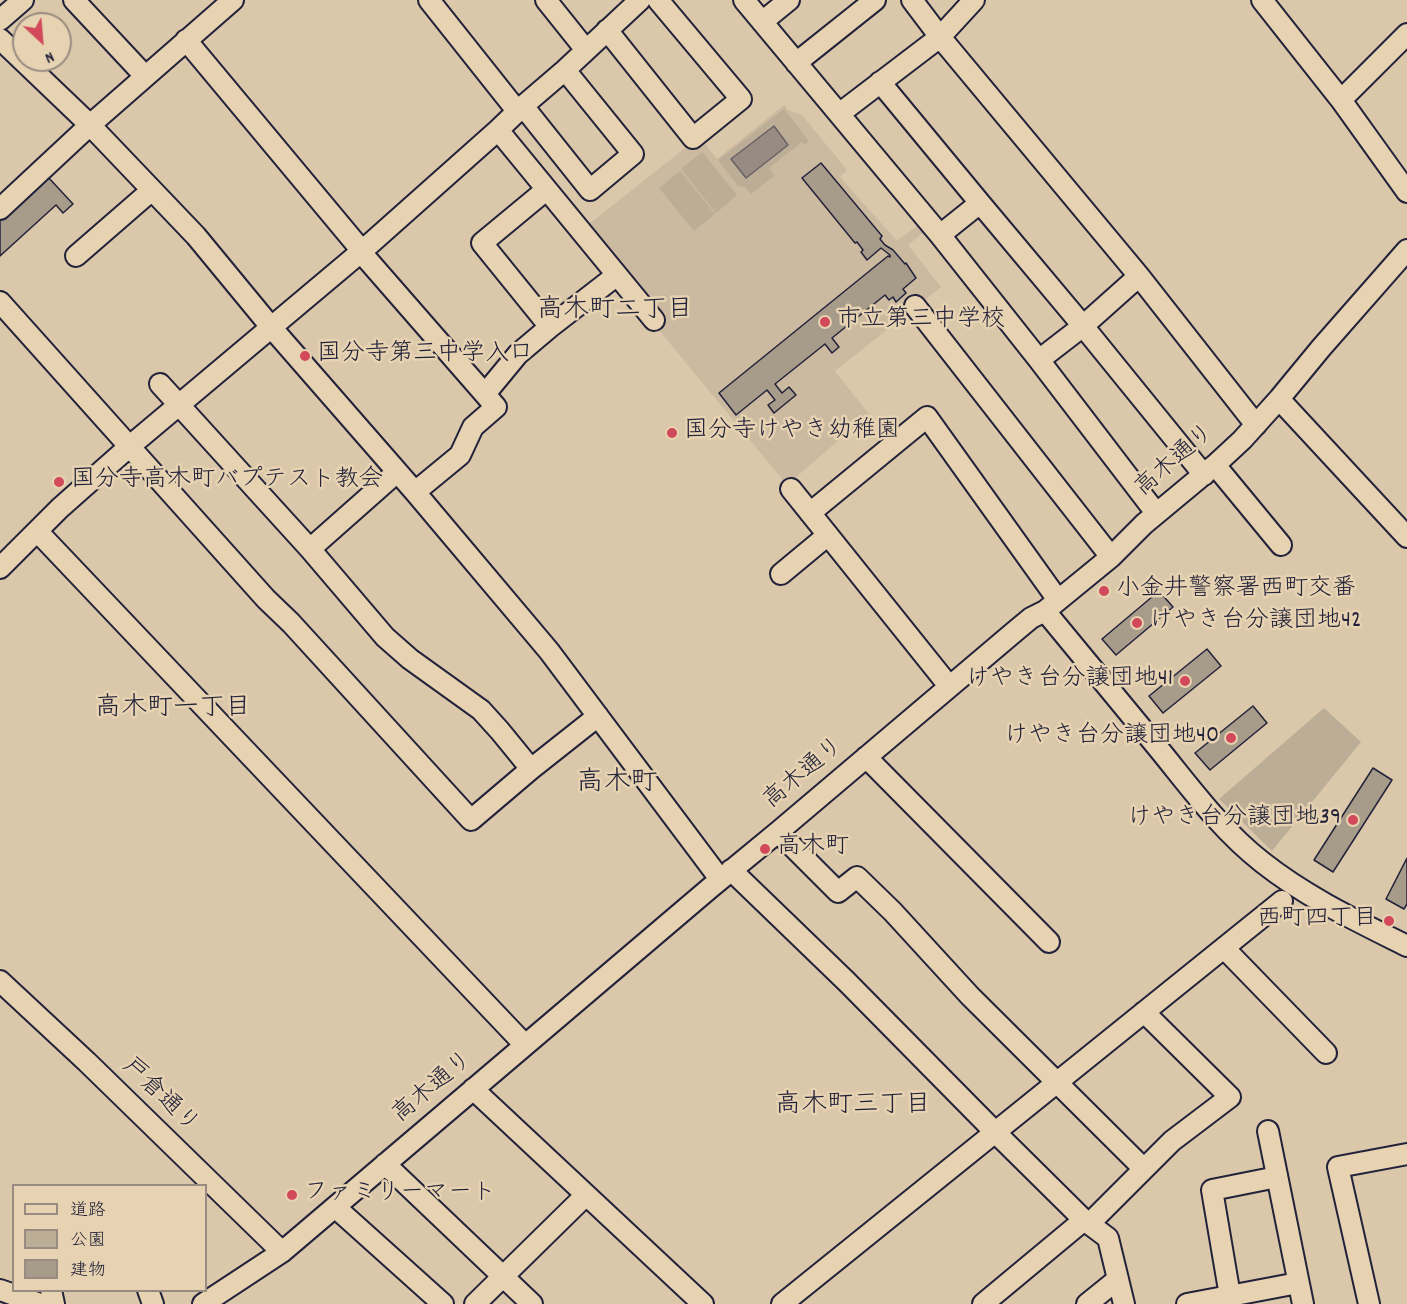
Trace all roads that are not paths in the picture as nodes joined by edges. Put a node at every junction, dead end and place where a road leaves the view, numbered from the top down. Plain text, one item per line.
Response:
1 (23, 0) edge
2 (74, 0) edge
3 (233, 0) edge
4 (429, 0) edge
5 (546, 0) edge
6 (640, 0) edge
7 (658, 0) edge
8 (744, 0) edge
9 (789, 0) edge
10 (875, 0) edge
11 (912, 0) edge
12 (974, 0) edge
13 (1262, 0) edge
14 (0, 20) edge
15 (762, 22) junction
16 (607, 30) junction
17 (1407, 34) edge
18 (940, 37) junction
19 (0, 39) edge
20 (186, 40) junction
21 (586, 50) junction
22 (796, 63) junction
23 (566, 70) junction
24 (145, 76) junction
25 (880, 82) junction
26 (1341, 100) junction
27 (520, 109) junction
28 (839, 114) junction
29 (90, 125) junction
30 (498, 130) junction
31 (152, 190) junction
32 (546, 190) junction
33 (1407, 192) edge
34 (980, 203) junction
35 (0, 209) edge
36 (940, 235) junction
37 (1407, 250) edge
38 (362, 251) junction
39 (76, 256) dead end
40 (616, 275) junction
41 (1139, 276) junction
42 (0, 302) edge
43 (915, 306) dead end
44 (654, 320) dead end
45 (1083, 326) junction
46 (271, 327) junction
47 (550, 327) junction
48 (1039, 360) junction
49 (160, 384) dead end
50 (485, 394) junction
51 (1279, 399) junction
52 (177, 404) junction
53 (1256, 425) junction
54 (130, 446) junction
55 (1209, 470) junction
56 (397, 472) junction
57 (791, 489) dead end
58 (415, 492) junction
59 (810, 513) junction
60 (1156, 513) junction
61 (37, 531) junction
62 (828, 535) junction
63 (1406, 536) edge
64 (1281, 545) dead end
65 (310, 549) junction
66 (1111, 557) junction
67 (0, 568) edge
68 (781, 574) dead end
69 (1051, 605) junction
70 (949, 686) junction
71 (598, 716) junction
72 (866, 757) junction
73 (531, 769) junction
74 (778, 832) junction
75 (725, 875) junction
76 (1282, 901) dead end
77 (1049, 942) dead end
78 (1407, 946) edge
79 (1224, 948) junction
80 (0, 981) edge
81 (1144, 1012) junction
82 (525, 1045) junction
83 (1326, 1053) dead end
84 (1057, 1082) junction
85 (473, 1089) junction
86 (1268, 1131) dead end
87 (995, 1132) junction
88 (1407, 1154) edge
89 (385, 1164) junction
90 (1144, 1169) junction
91 (1277, 1177) junction
92 (586, 1195) junction
93 (335, 1207) junction
94 (1086, 1222) junction
95 (282, 1252) junction
96 (503, 1276) junction
97 (1119, 1279) junction
98 (1298, 1283) junction
99 (0, 1290) edge
100 (1230, 1296) junction
101 (40, 1304) edge
102 (203, 1304) edge
103 (443, 1304) edge
104 (475, 1304) edge
105 (532, 1304) edge
106 (703, 1304) edge
107 (782, 1304) edge
108 (983, 1304) edge
109 (1087, 1304) edge
110 (1124, 1304) edge
111 (1187, 1304) edge
112 (1303, 1304) edge
113 (1369, 1304) edge

1 - 14 street
2 - 24 street
3 - 20 street
4 - 27 street
5 - 21 street
6 - 16 street
7 - 16 street
8 - 15 street
9 - 15 street
10 - 22 street
11 - 18 street
12 - 18 street
13 - 26 street
15 - 22 street
16 - 21 street
17 - 26 street
18 - 25 street
18 - 41 street
19 - 29 street
20 - 24 street
20 - 38 street
21 - 23 street
22 - 28 street
23 - 27 street
23 - 27 street
24 - 29 street
25 - 28 street
25 - 34 street
26 - 33 street
27 - 30 street
28 - 36 street
29 - 31 street
29 - 35 street
30 - 32 street
30 - 38 street
31 - 39 street
31 - 46 street
32 - 40 street
32 - 47 street
34 - 36 street
34 - 45 street
36 - 48 street
37 - 51 street, 高木通り
38 - 46 street
38 - 50 street
40 - 44 street
40 - 47 street
41 - 45 street
41 - 53 street
42 - 54 street
43 - 66 street
45 - 48 street
45 - 55 street
46 - 52 street
46 - 56 street
47 - 50 street
48 - 60 street
49 - 52 street
50 - 58 street
51 - 53 street, 高木通り
51 - 63 street
52 - 54 street
52 - 65 street
53 - 55 street, 高木通り
54 - 61 street
54 - 73 street
55 - 60 street, 高木通り
55 - 64 street
56 - 58 street
56 - 65 street
57 - 59 street
58 - 71 street
59 - 62 street
59 - 69 street
60 - 66 street, 高木通り
61 - 67 street
61 - 82 street
62 - 68 street
62 - 70 street
65 - 73 street
66 - 69 street, 高木通り
69 - 70 street, 高木通り
69 - 78 street
70 - 72 street, 高木通り
71 - 73 street
71 - 75 street
72 - 74 street, 高木通り
72 - 77 street
74 - 75 street, 高木通り
74 - 84 street
75 - 82 street, 高木通り
75 - 87 street
76 - 79 street
79 - 81 street
79 - 83 street
80 - 95 street, 戸倉通り
81 - 84 street
81 - 90 street
82 - 85 street, 高木通り
84 - 87 street
84 - 90 street
85 - 89 street, 高木通り
85 - 92 street
86 - 91 street
87 - 94 street
87 - 107 street
88 - 113 street
89 - 93 street, 高木通り
89 - 96 street
90 - 94 street
91 - 98 street
91 - 100 street
92 - 96 street
92 - 106 street
93 - 95 street, 高木通り
93 - 103 street
94 - 97 street
94 - 108 street
95 - 102 street, 高木通り
96 - 104 street
96 - 105 street
97 - 109 street
97 - 110 street
98 - 100 street
98 - 112 street
99 - 101 street
100 - 111 street

